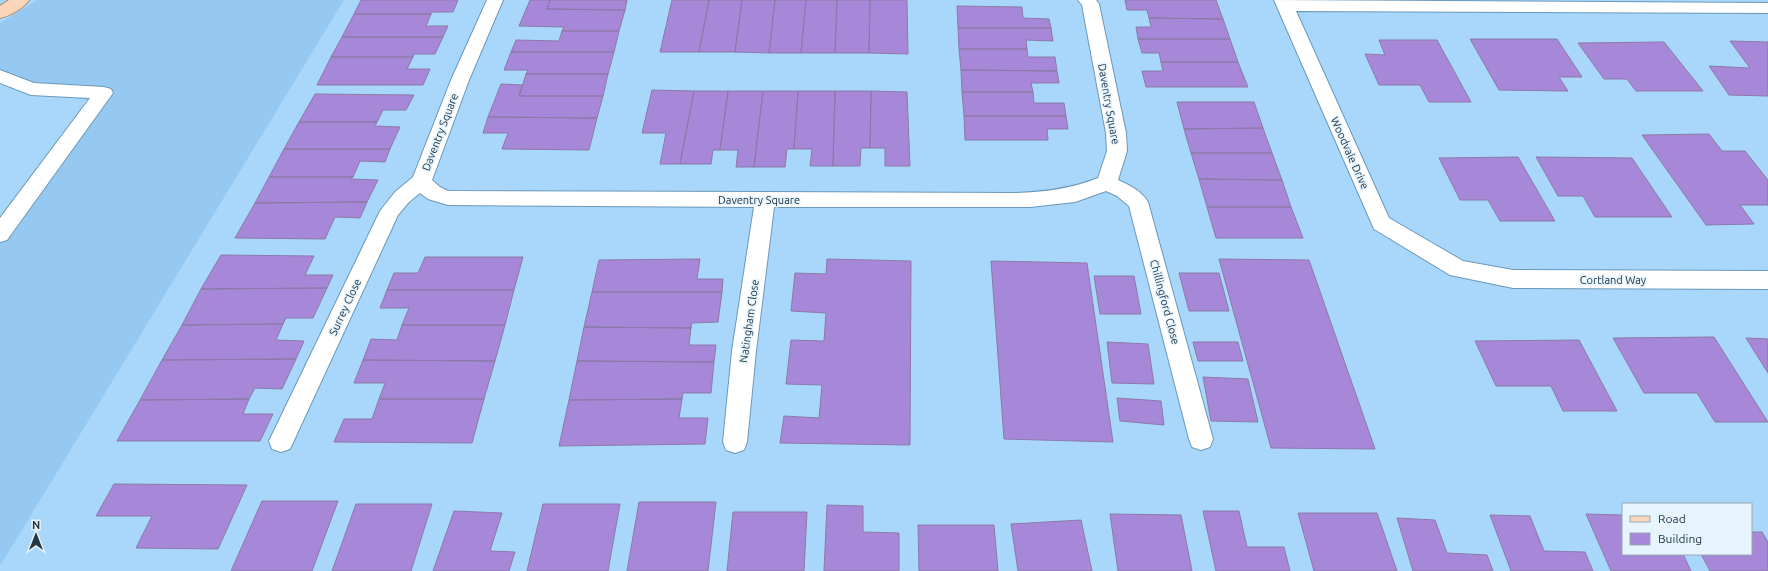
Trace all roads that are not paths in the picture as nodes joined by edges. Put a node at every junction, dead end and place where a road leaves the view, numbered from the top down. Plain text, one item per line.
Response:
1 (495, 0) edge
2 (1086, 0) edge
3 (1283, 3) edge
4 (1768, 8) edge
5 (0, 76) edge
6 (421, 181) junction
7 (1106, 183) junction
8 (766, 200) junction
9 (0, 234) edge
10 (1458, 269) joint
11 (1768, 280) edge
12 (1201, 439) dead end
13 (281, 441) dead end
14 (736, 442) dead end

1 - 6 street, Daventry Square
2 - 7 street, Daventry Square
3 - 4 street
3 - 10 street, Woodvale Drive
5 - 9 street
6 - 8 street, Daventry Square
6 - 13 street, Surrey Close
7 - 8 street, Daventry Square
7 - 12 street, Chillingford Close
8 - 14 street, Natingham Close
10 - 11 street, Cortland Way

